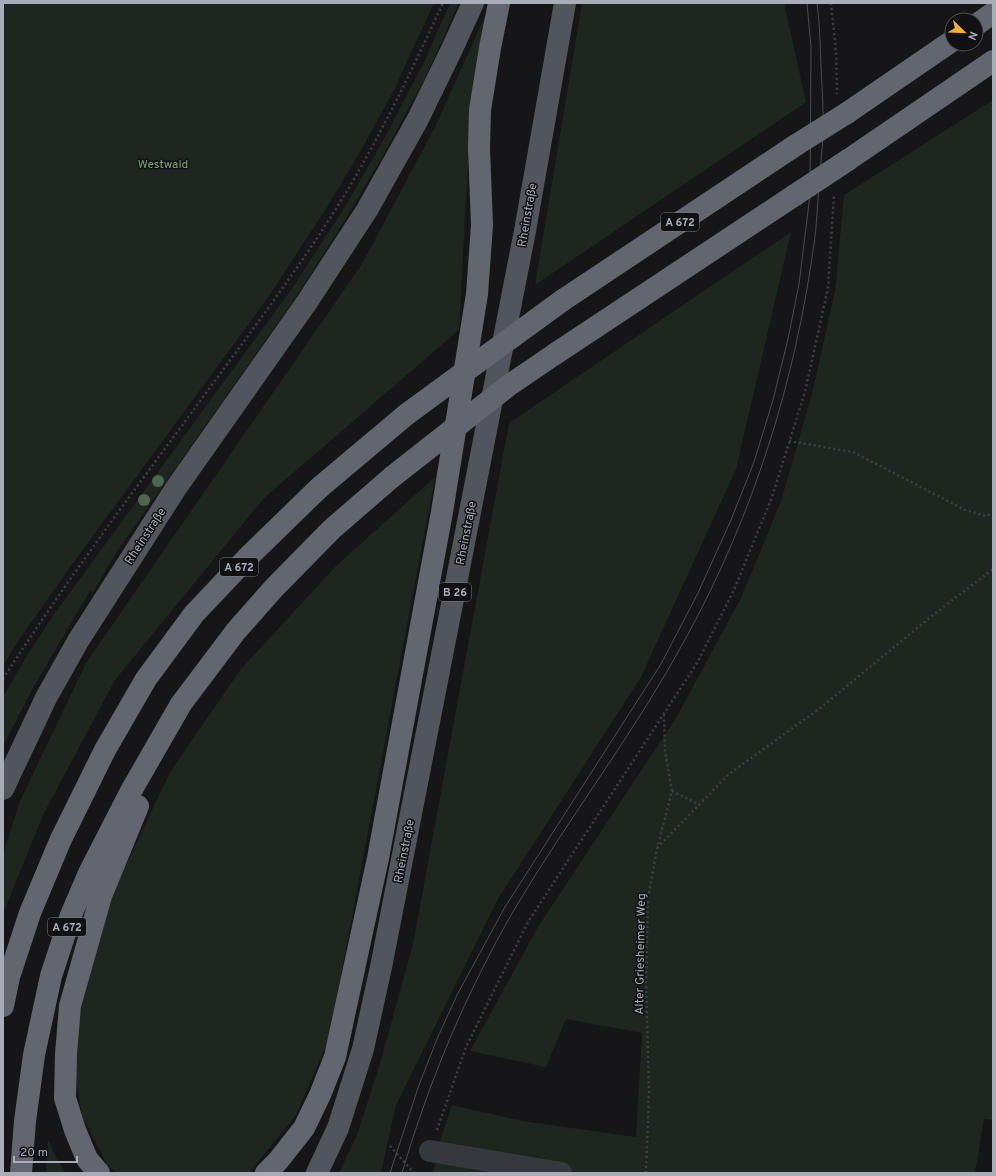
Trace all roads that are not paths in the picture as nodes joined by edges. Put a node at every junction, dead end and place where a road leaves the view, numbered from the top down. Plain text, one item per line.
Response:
1 (473, 3) edge
2 (499, 3) edge
3 (565, 3) edge
4 (993, 13) edge
5 (984, 19) edge
6 (944, 46) edge
7 (993, 61) edge
8 (180, 704) junction
9 (3, 789) edge
10 (3, 1006) edge
11 (430, 1151) road end
12 (21, 1173) edge
13 (99, 1173) edge
14 (266, 1173) edge
15 (318, 1173) edge
16 (561, 1173) edge

1 - 9 main road, Rheinstraße
2 - 14 highway
3 - 15 main road, Rheinstraße / B 26
4 - 5 highway
6 - 10 highway, A 672, bridge
7 - 8 highway, A 672, bridge
8 - 12 highway, A 672
8 - 13 highway
11 - 16 lane

